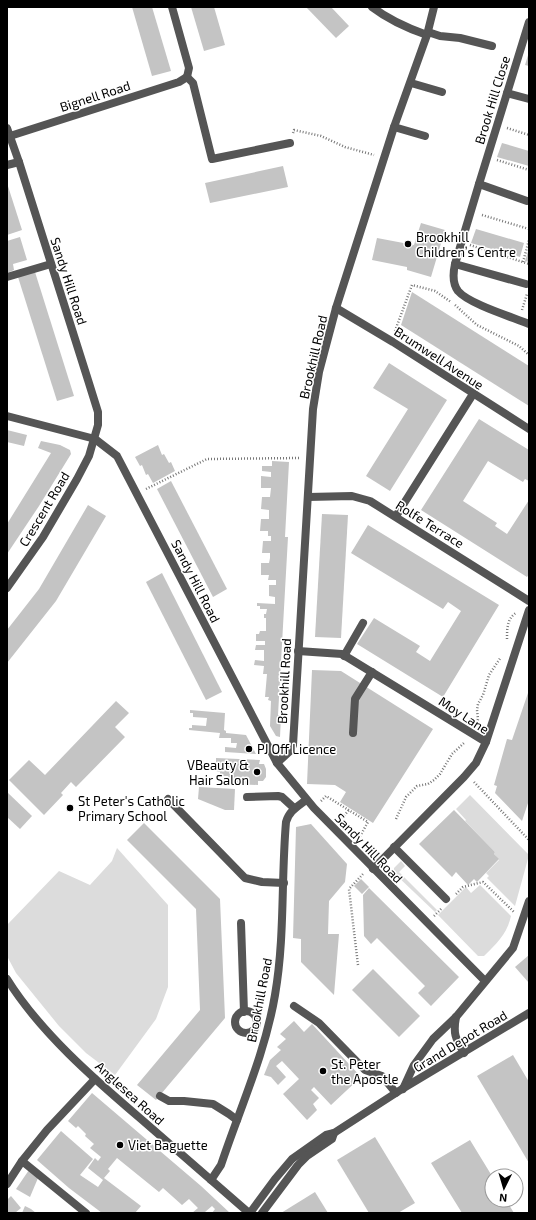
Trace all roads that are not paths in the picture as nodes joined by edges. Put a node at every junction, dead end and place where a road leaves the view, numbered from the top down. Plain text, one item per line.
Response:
1 (172, 7) edge
2 (372, 7) edge
3 (434, 7) edge
4 (529, 22) edge
5 (427, 33) junction
6 (492, 46) dead end
7 (187, 77) junction
8 (410, 83) junction
9 (442, 92) dead end
10 (508, 93) junction
11 (529, 99) edge
12 (394, 127) junction
13 (8, 132) edge
14 (425, 136) dead end
15 (290, 143) road end
16 (19, 162) junction
17 (7, 165) edge
18 (479, 184) junction
19 (527, 201) dead end
20 (51, 264) junction
21 (455, 264) junction
22 (7, 277) edge
23 (527, 286) edge
24 (336, 308) junction
25 (529, 324) edge
26 (473, 394) junction
27 (7, 416) edge
28 (529, 429) edge
29 (95, 439) junction
30 (308, 497) junction
31 (396, 516) junction
32 (7, 588) edge
33 (529, 601) edge
34 (529, 611) edge
35 (363, 623) dead end
36 (298, 652) junction
37 (344, 656) junction
38 (372, 672) junction
39 (353, 733) dead end
40 (486, 742) junction
41 (277, 763) junction
42 (247, 798) dead end
43 (168, 800) dead end
44 (306, 800) junction
45 (294, 808) junction
46 (394, 847) junction
47 (371, 868) junction
48 (284, 883) junction
49 (448, 901) road end
50 (529, 901) edge
51 (242, 923) dead end
52 (7, 979) edge
53 (485, 981) junction
54 (294, 1006) dead end
55 (244, 1012) junction
56 (529, 1014) edge
57 (456, 1017) junction
58 (256, 1026) junction
59 (268, 1028) junction
60 (464, 1053) junction
61 (95, 1080) junction
62 (399, 1091) junction
63 (160, 1096) dead end
64 (237, 1120) junction
65 (305, 1154) junction
66 (22, 1161) junction
67 (211, 1180) junction
68 (7, 1184) edge
69 (86, 1213) edge
70 (249, 1213) edge
71 (262, 1213) edge

1 - 7 street
2 - 5 street
3 - 5 street, Brookhill Road
4 - 10 street, Brook Hill Close
5 - 6 street
5 - 8 street, Brookhill Road
7 - 13 street, Bignell Road
7 - 15 street
8 - 9 street
8 - 12 street, Brookhill Road
10 - 11 street
10 - 18 street, Brook Hill Close
12 - 14 street
12 - 24 street, Brookhill Road
13 - 16 street, Sandy Hill Road
16 - 17 street
16 - 20 street, Sandy Hill Road
18 - 19 street
18 - 21 street, Brook Hill Close
20 - 22 street
20 - 29 street, Sandy Hill Road
21 - 23 street
21 - 25 street, Brook Hill Close
24 - 26 street, Brumwell Avenue
24 - 30 street, Brookhill Road
26 - 28 street, Brumwell Avenue
26 - 31 street
27 - 29 street
29 - 32 street, Crescent Road
29 - 41 street, Sandy Hill Road
30 - 31 street, Rolfe Terrace
30 - 36 street, Brookhill Road
31 - 33 street, Rolfe Terrace
34 - 40 street
35 - 37 street
36 - 37 street, Moy Lane
36 - 41 street, Brookhill Road
37 - 38 street, Moy Lane
38 - 39 street
38 - 40 street, Moy Lane
40 - 46 street, Moy Lane
41 - 44 street, Sandy Hill Road
42 - 45 street
43 - 48 street
44 - 45 street
44 - 47 street, Sandy Hill Road
45 - 48 street, Brookhill Road
46 - 47 street, Moy Lane
46 - 49 street
47 - 53 street, Sandy Hill Road
48 - 59 street, Brookhill Road
50 - 53 street
51 - 55 street
52 - 61 street, Anglesea Road
53 - 57 street
54 - 62 street
55 - 58 street
55 - 58 street
56 - 60 street, Grand Depot Road
57 - 60 street
57 - 62 street
58 - 59 street
59 - 64 street, Brookhill Road
60 - 62 street, Grand Depot Road
61 - 66 street
61 - 67 street, Anglesea Road
62 - 65 street, Grand Depot Road
63 - 64 street
64 - 67 street, Brookhill Road
65 - 70 street
65 - 71 street
66 - 68 street
66 - 69 street
67 - 70 street, Anglesea Road

